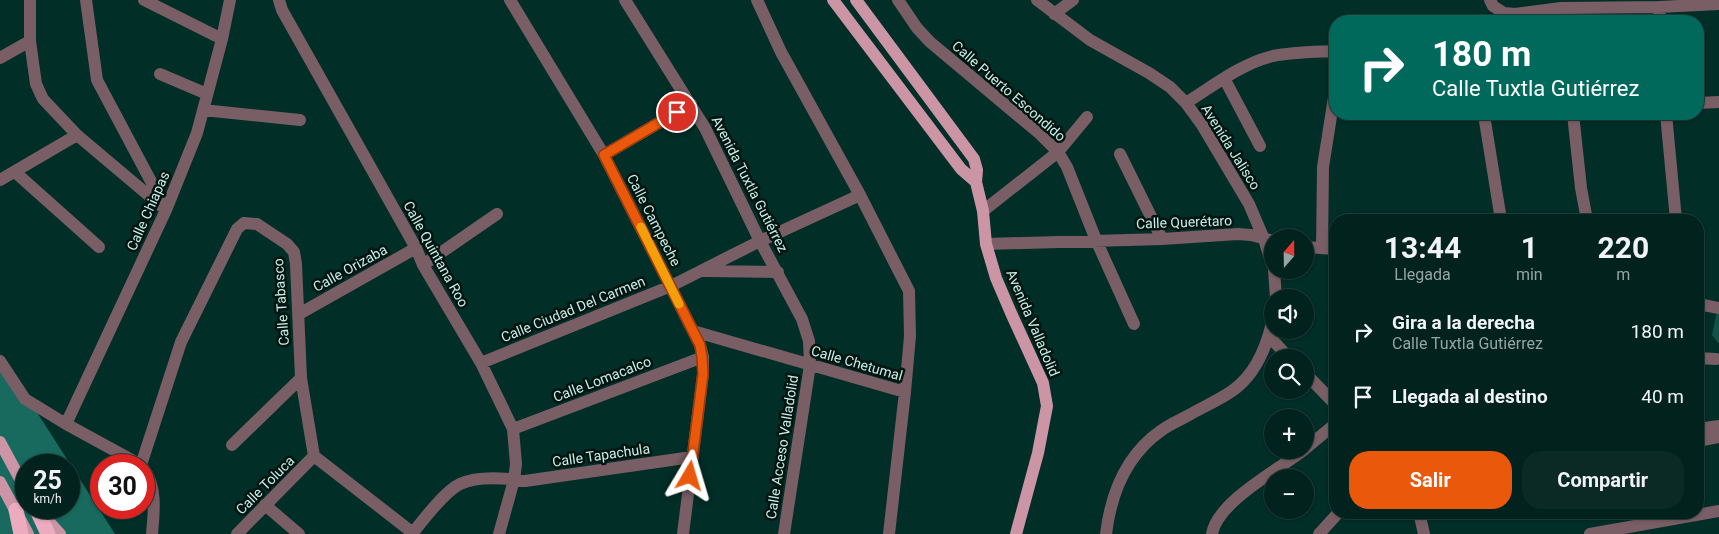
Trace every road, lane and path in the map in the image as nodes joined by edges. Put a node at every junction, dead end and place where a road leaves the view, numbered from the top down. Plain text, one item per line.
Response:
1 (30, 0) edge
2 (86, 0) edge
3 (144, 0) edge
4 (230, 0) edge
5 (279, 0) edge
6 (510, 0) edge
7 (625, 0) edge
8 (756, 0) edge
9 (833, 0) edge
10 (856, 0) edge
11 (898, 0) edge
12 (1037, 0) edge
13 (1073, 0) edge
14 (1490, 0) edge
15 (1712, 3) edge
16 (1605, 4) edge
17 (1658, 7) junction
18 (1561, 8) junction
19 (1054, 14) junction
20 (1562, 15) edge
21 (1659, 15) edge
22 (222, 39) junction
23 (30, 41) junction
24 (1329, 51) edge
25 (0, 58) edge
26 (160, 74) dead end
27 (1224, 78) junction
28 (208, 94) junction
29 (1719, 102) edge
30 (1186, 103) junction
31 (1704, 103) edge
32 (691, 104) junction
33 (204, 110) junction
34 (1086, 117) dead end
35 (300, 120) dead end
36 (1330, 120) edge
37 (1574, 120) edge
38 (1667, 120) edge
39 (1485, 121) dead end
40 (77, 135) junction
41 (1260, 146) dead end
42 (1058, 152) junction
43 (1120, 154) dead end
44 (604, 155) junction
45 (15, 172) junction
46 (0, 180) edge
47 (976, 182) junction
48 (860, 196) junction
49 (166, 210) junction
50 (984, 211) junction
51 (497, 214) dead end
52 (1500, 214) edge
53 (1586, 214) edge
54 (1675, 214) edge
55 (1264, 232) edge
56 (1162, 239) junction
57 (1264, 239) edge
58 (1096, 240) junction
59 (760, 241) junction
60 (986, 244) junction
61 (99, 247) dead end
62 (416, 248) junction
63 (1314, 248) edge
64 (1329, 249) edge
65 (423, 265) junction
66 (702, 271) junction
67 (778, 272) junction
68 (671, 286) junction
69 (1704, 305) edge
70 (1719, 308) edge
71 (299, 314) junction
72 (1134, 324) dead end
73 (693, 331) junction
74 (1268, 339) edge
75 (1272, 339) edge
76 (1281, 349) edge
77 (702, 357) junction
78 (1704, 358) edge
79 (1716, 359) dead end
80 (0, 361) edge
81 (481, 363) junction
82 (810, 364) junction
83 (301, 378) junction
84 (1314, 382) edge
85 (906, 392) junction
86 (1329, 398) edge
87 (66, 424) junction
88 (1719, 426) edge
89 (513, 429) junction
90 (1329, 429) edge
91 (1704, 429) edge
92 (1719, 437) edge
93 (1704, 440) edge
94 (0, 442) edge
95 (1314, 442) edge
96 (232, 445) dead end
97 (121, 454) edge
98 (145, 454) edge
99 (314, 456) junction
100 (692, 457) junction
101 (1292, 459) edge
102 (15, 470) edge
103 (514, 480) junction
104 (0, 482) edge
105 (265, 505) junction
106 (15, 508) edge
107 (1719, 511) edge
108 (1704, 512) edge
109 (18, 519) edge
110 (20, 519) edge
111 (41, 519) edge
112 (46, 519) edge
113 (152, 519) edge
114 (1333, 519) edge
115 (1421, 519) edge
116 (1638, 519) edge
117 (784, 531) edge
118 (21, 534) edge
119 (28, 534) edge
120 (48, 534) edge
121 (60, 534) edge
122 (152, 534) edge
123 (237, 534) edge
124 (298, 534) edge
125 (413, 534) edge
126 (499, 534) edge
127 (683, 534) edge
128 (797, 534) edge
129 (889, 534) edge
130 (1016, 534) edge
131 (1106, 534) edge
132 (1212, 534) edge
133 (1319, 534) edge
134 (1424, 534) edge
135 (1590, 534) edge

1 - 23 street
2 - 49 street
3 - 22 street
4 - 22 street, Calle Chiapas
5 - 62 street, Calle Quintana Roo
6 - 44 street, Calle Campeche
7 - 32 street, Avenida Tuxtla Gutiérrez
8 - 48 street
9 - 47 main road
10 - 47 main road, Avenida Valladolid
11 - 42 street, Calle Puerto Escondido
12 - 19 street, Avenida Jalisco
13 - 19 street
14 - 18 street
15 - 17 street
16 - 17 street
16 - 18 street
17 - 21 street
18 - 20 street
19 - 30 street, Avenida Jalisco
22 - 28 street, Calle Chiapas
23 - 25 street
23 - 40 street
24 - 27 street
26 - 28 street
27 - 30 street
27 - 41 street
28 - 33 street, Calle Chiapas
29 - 31 street
30 - 55 street, Avenida Jalisco
32 - 44 street
32 - 59 street, Avenida Tuxtla Gutiérrez
33 - 35 street
33 - 49 street, Calle Chiapas
34 - 42 street
36 - 64 street
37 - 53 street
38 - 54 street
39 - 52 street
40 - 45 street
40 - 49 street
42 - 50 street
42 - 58 street, Calle Puerto Escondido
43 - 56 street
44 - 68 street, Calle Campeche
45 - 46 street
45 - 61 street
47 - 50 main road, Avenida Valladolid
48 - 59 street, Calle Ciudad Del Carmen
48 - 85 street
49 - 87 street, Calle Chiapas
50 - 60 main road, Avenida Valladolid
51 - 65 street
56 - 57 street, Calle Querétaro
56 - 58 street, Calle Querétaro
58 - 60 street, Calle Querétaro
58 - 72 street, Calle Puerto Escondido
59 - 66 street, Calle Ciudad Del Carmen
59 - 67 street, Avenida Tuxtla Gutiérrez
60 - 130 main road, Avenida Valladolid
62 - 65 street, Calle Quintana Roo
62 - 71 street, Calle Orizaba
63 - 64 street
65 - 81 street, Calle Quintana Roo
66 - 67 street
66 - 68 street, Calle Ciudad Del Carmen
67 - 82 street, Avenida Tuxtla Gutiérrez
68 - 73 street, Calle Campeche
68 - 81 street, Calle Ciudad Del Carmen
69 - 70 street
71 - 83 street, Calle Tabasco
71 - 98 street, Calle Tabasco
73 - 77 street, Calle Campeche
73 - 82 street, Calle Chetumal
74 - 131 street
75 - 76 street
77 - 89 street, Calle Lomacalco
77 - 100 street, Calle Campeche
78 - 79 street
80 - 87 street
81 - 89 street, Calle Quintana Roo
82 - 85 street, Calle Chetumal
82 - 117 street, Calle Acceso Valladolid
83 - 96 street
83 - 99 street, Calle Tabasco
84 - 86 street
85 - 129 street, Calle Chetumal
87 - 97 street
88 - 91 street
89 - 103 street, Calle Quintana Roo
90 - 95 street
92 - 93 street
94 - 102 main road
99 - 105 street, Calle Toluca
99 - 125 street
100 - 103 street, Calle Tapachula
100 - 127 street, Calle Campeche
101 - 132 street
103 - 125 street, Calle Tapachula
103 - 126 street, Calle Quintana Roo
104 - 106 main road
105 - 123 street, Calle Toluca
105 - 124 street
107 - 108 street
109 - 118 highway
110 - 119 main road
111 - 120 highway
112 - 121 main road
113 - 122 street
114 - 133 street
115 - 134 street
116 - 135 street
117 - 128 street

